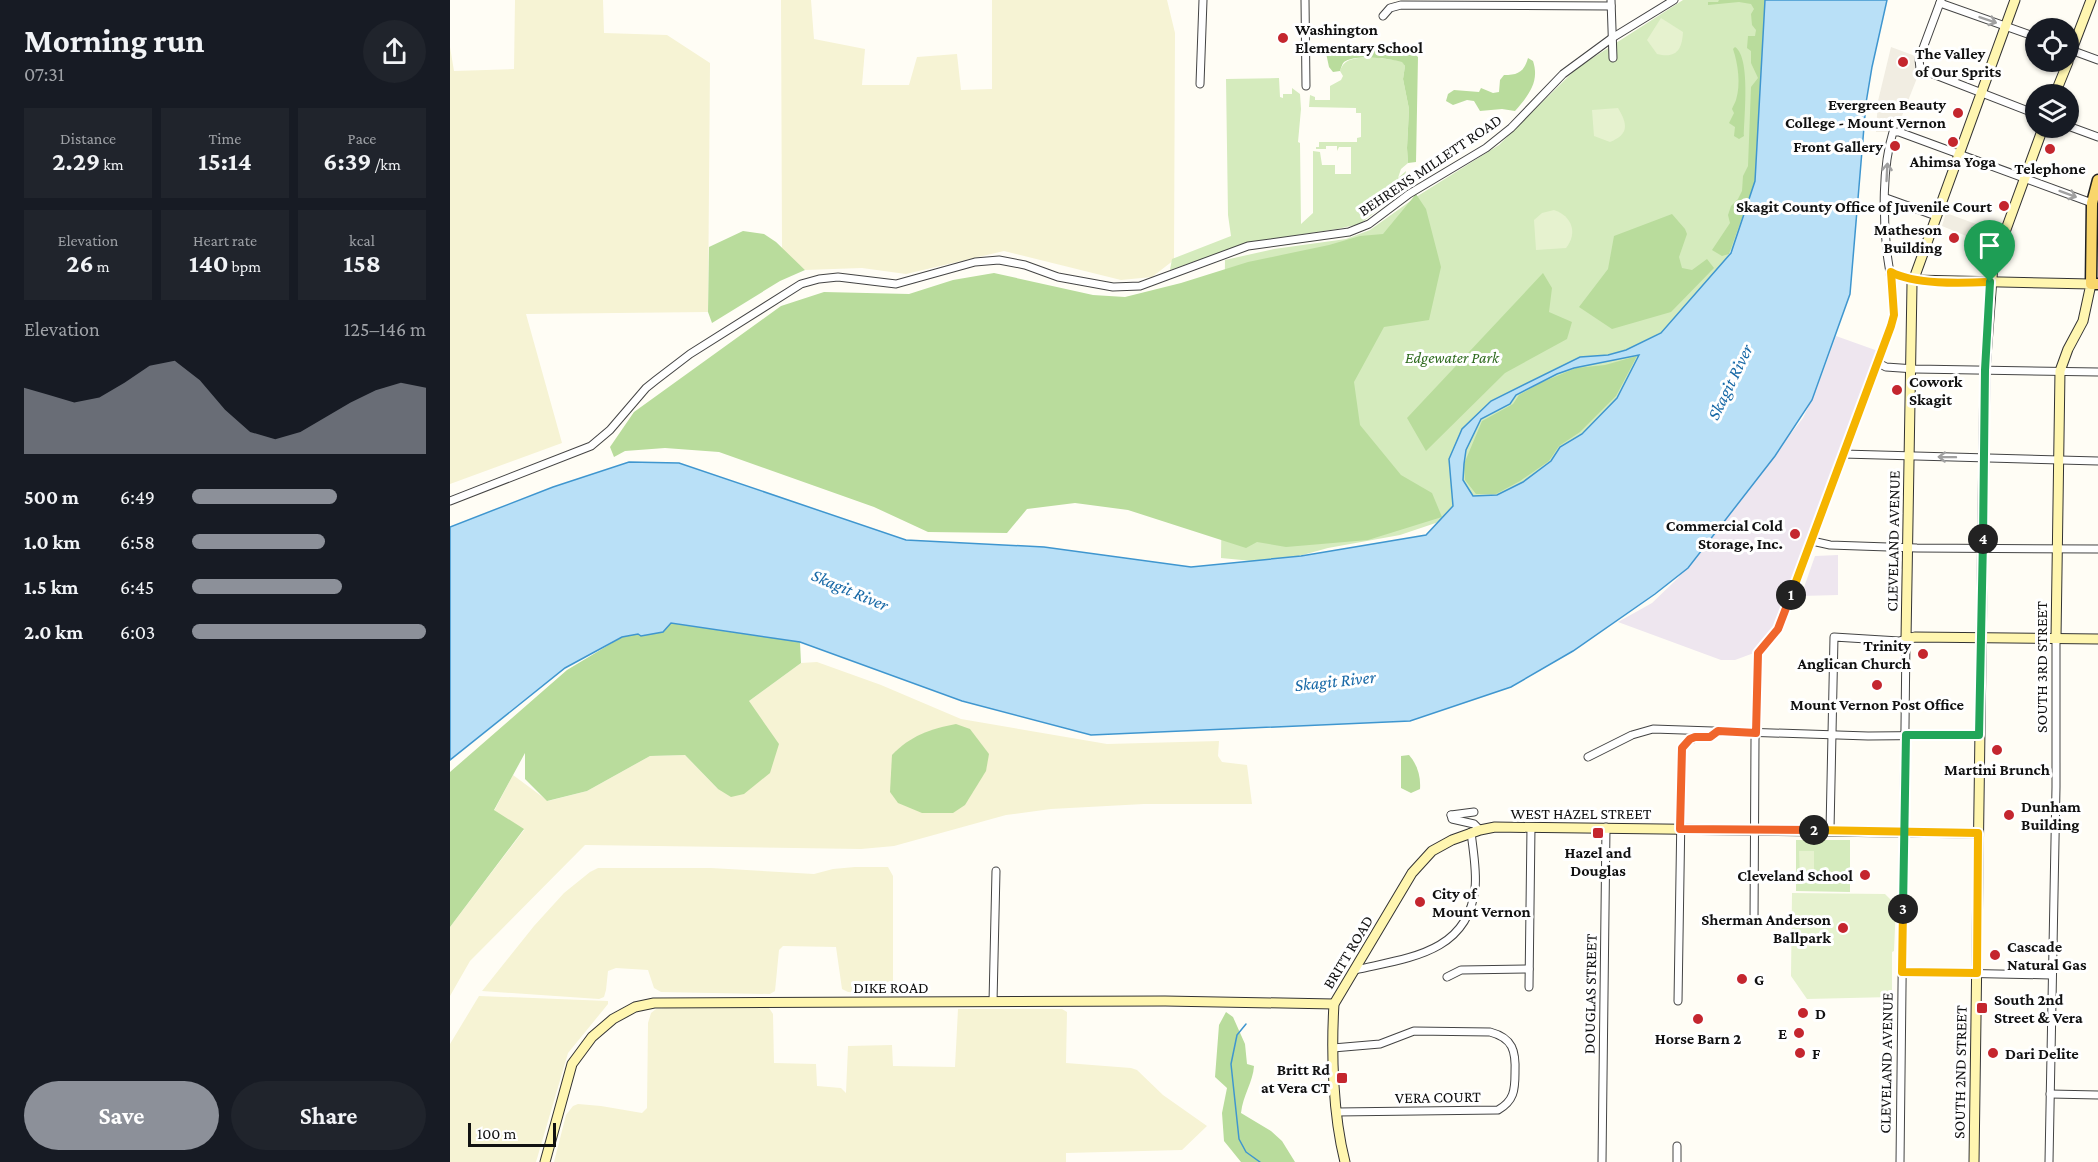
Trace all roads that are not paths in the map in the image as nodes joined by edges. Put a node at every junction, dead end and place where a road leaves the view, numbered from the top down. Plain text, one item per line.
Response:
1 (1203, 0) edge
2 (1305, 0) edge
3 (1674, 0) edge
4 (2015, 0) edge
5 (2091, 0) edge
6 (1941, 1) edge
7 (1426, 2) edge
8 (1611, 3) edge
9 (1383, 16) dead end
10 (2006, 26) junction
11 (2079, 28) edge
12 (2025, 33) edge
13 (1612, 38) junction
14 (2079, 53) edge
15 (1612, 58) dead end
16 (2098, 60) edge
17 (1200, 84) dead end
18 (1306, 86) dead end
19 (1981, 93) junction
20 (2025, 110) edge
21 (2079, 130) edge
22 (2098, 137) edge
23 (2039, 138) edge
24 (1959, 154) junction
25 (2025, 179) junction
26 (2098, 180) edge
27 (1886, 198) junction
28 (2092, 203) junction
29 (1936, 216) junction
30 (1891, 272) junction
31 (1914, 280) junction
32 (1990, 282) junction
33 (2095, 284) edge
34 (1878, 363) junction
35 (1911, 369) junction
36 (1985, 370) junction
37 (2060, 371) junction
38 (2098, 372) edge
39 (1843, 454) junction
40 (1909, 456) junction
41 (1984, 458) junction
42 (2058, 459) junction
43 (2098, 461) edge
44 (450, 501) edge
45 (1812, 541) junction
46 (1908, 547) junction
47 (1983, 548) junction
48 (2057, 549) junction
49 (2098, 549) edge
50 (1981, 638) junction
51 (2056, 638) junction
52 (1906, 639) junction
53 (2098, 639) edge
54 (1718, 731) junction
55 (1756, 733) junction
56 (1831, 735) junction
57 (1906, 735) junction
58 (1979, 735) junction
59 (1588, 757) dead end
60 (1474, 812) dead end
61 (1531, 827) junction
62 (1606, 827) junction
63 (1680, 829) junction
64 (1755, 829) junction
65 (1830, 830) junction
66 (1475, 831) junction
67 (1904, 832) junction
68 (1978, 833) junction
69 (996, 871) dead end
70 (1754, 923) dead end
71 (1529, 969) junction
72 (1355, 970) junction
73 (1902, 972) junction
74 (1977, 973) junction
75 (2051, 975) junction
76 (1447, 978) dead end
77 (1529, 987) dead end
78 (1677, 1001) dead end
79 (993, 1002) junction
80 (1334, 1005) junction
81 (1333, 1048) junction
82 (2050, 1094) junction
83 (2098, 1095) edge
84 (1337, 1112) junction
85 (1677, 1146) dead end
86 (545, 1162) edge
87 (1345, 1162) edge
88 (1602, 1162) edge
89 (1677, 1162) edge
90 (1900, 1162) edge
91 (1974, 1162) edge
92 (2049, 1162) edge

1 - 17 street
2 - 18 street
3 - 13 street, BEHRENS MILLETT ROAD
4 - 10 street, CLEVELAND AVENUE
5 - 11 street
6 -> 10 street
6 - 19 street
7 - 8 street
7 - 9 street
8 - 13 street
10 - 12 street
10 - 19 street, CLEVELAND AVENUE
13 - 15 street
13 - 44 street, BEHRENS MILLETT ROAD
14 - 16 street
19 - 20 street
19 - 24 street, CLEVELAND AVENUE
21 - 22 street
23 - 25 street, SOUTH 2ND STREET
24 - 25 street
27 -> 24 street
24 - 29 street, CLEVELAND AVENUE
25 -> 28 street
25 - 32 street, SOUTH 2ND STREET
26 - 28 main road, SOUTH 3RD STREET
27 - 29 street
27 - 30 street
28 - 33 main road, SOUTH 3RD STREET
29 - 31 street, CLEVELAND AVENUE
30 - 31 street
30 - 34 street
31 - 32 street
31 - 35 street, CLEVELAND AVENUE
32 - 33 street
32 - 36 street, SOUTH 2ND STREET
33 - 37 street, SOUTH 3RD STREET
34 - 35 street
34 - 39 street
35 - 36 street
35 - 40 street, CLEVELAND AVENUE
36 - 37 street
36 - 41 street, SOUTH 2ND STREET
37 - 38 street
37 - 42 street, SOUTH 3RD STREET
39 - 40 street
39 - 45 street
41 -> 40 street
40 - 46 street, CLEVELAND AVENUE
41 - 42 street
41 - 47 street, SOUTH 2ND STREET
42 - 43 street
42 - 48 street, SOUTH 3RD STREET
45 - 46 street
45 - 55 street
46 - 47 street
46 - 52 street, CLEVELAND AVENUE
47 - 48 street
47 - 50 street, SOUTH 2ND STREET
48 - 49 street
48 - 51 street, SOUTH 3RD STREET
50 - 51 street
50 - 52 street
50 - 58 street, SOUTH 2ND STREET
51 - 53 street
51 - 75 street, SOUTH 3RD STREET
52 - 56 street
52 - 57 street, CLEVELAND AVENUE
54 - 55 street
54 - 59 street
54 - 63 street
55 - 56 street
55 - 64 street
56 - 57 street
56 - 65 street
57 - 58 street
57 - 67 street, CLEVELAND AVENUE
58 - 68 street, SOUTH 2ND STREET
60 - 66 street
61 - 62 street, WEST HAZEL STREET
61 - 66 street, WEST HAZEL STREET
61 - 71 street
62 - 63 street, WEST HAZEL STREET
62 - 88 street, DOUGLAS STREET
63 - 64 street, WEST HAZEL STREET
63 - 78 street
64 - 65 street, WEST HAZEL STREET
64 - 70 street
65 - 67 street, WEST HAZEL STREET
66 - 72 street, BRITT ROAD
66 - 72 street
67 - 68 street, WEST HAZEL STREET
67 - 73 street, CLEVELAND AVENUE
68 - 74 street, SOUTH 2ND STREET
69 - 79 street
71 - 76 street
71 - 77 street
72 - 80 street, BRITT ROAD
73 - 74 street
73 - 90 street, CLEVELAND AVENUE
74 - 75 street
74 - 91 street, SOUTH 2ND STREET
75 - 82 street, SOUTH 3RD STREET
79 - 80 street, DIKE ROAD
79 - 86 street, DIKE ROAD
80 - 81 street, BRITT ROAD
81 - 84 street, BRITT ROAD
81 - 84 street, VERA COURT
82 - 83 street
82 - 92 street, SOUTH 3RD STREET
84 - 87 street, BRITT ROAD
85 - 89 street

